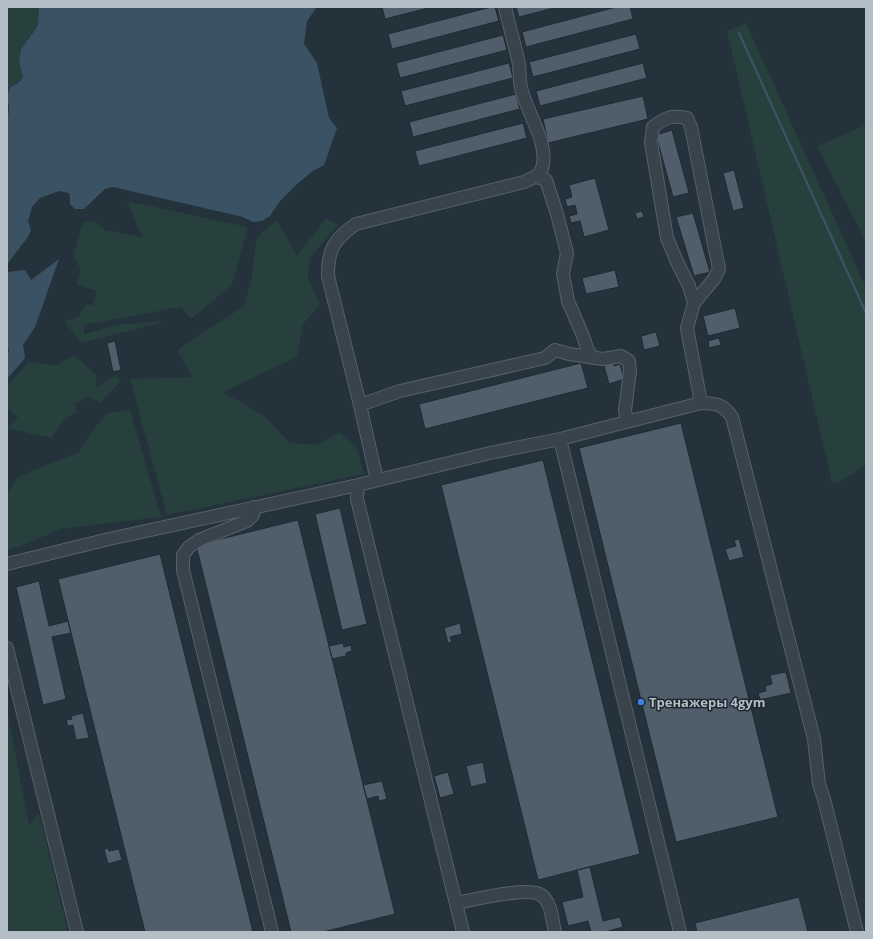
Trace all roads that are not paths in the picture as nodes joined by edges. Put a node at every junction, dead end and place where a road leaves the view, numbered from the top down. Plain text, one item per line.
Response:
1 (505, 7) edge
2 (537, 177) junction
3 (694, 303) junction
4 (593, 358) junction
5 (700, 403) junction
6 (360, 405) junction
7 (627, 422) junction
8 (560, 439) junction
9 (377, 480) junction
10 (358, 485) junction
11 (254, 507) junction
12 (7, 564) edge
13 (7, 648) edge
14 (456, 903) junction
15 (77, 932) edge
16 (272, 932) edge
17 (463, 932) edge
18 (555, 932) edge
19 (680, 932) edge
20 (857, 932) edge

1 - 2 lane
2 - 4 lane
2 - 6 lane
3 - 3 lane
3 - 5 lane
4 - 6 lane
4 - 7 lane
5 - 7 lane
5 - 20 lane
6 - 9 lane
7 - 8 lane
8 - 9 lane
8 - 19 lane
9 - 10 lane
10 - 11 lane
10 - 14 lane
11 - 12 lane
11 - 16 lane
13 - 15 lane
14 - 17 lane
14 - 18 lane

